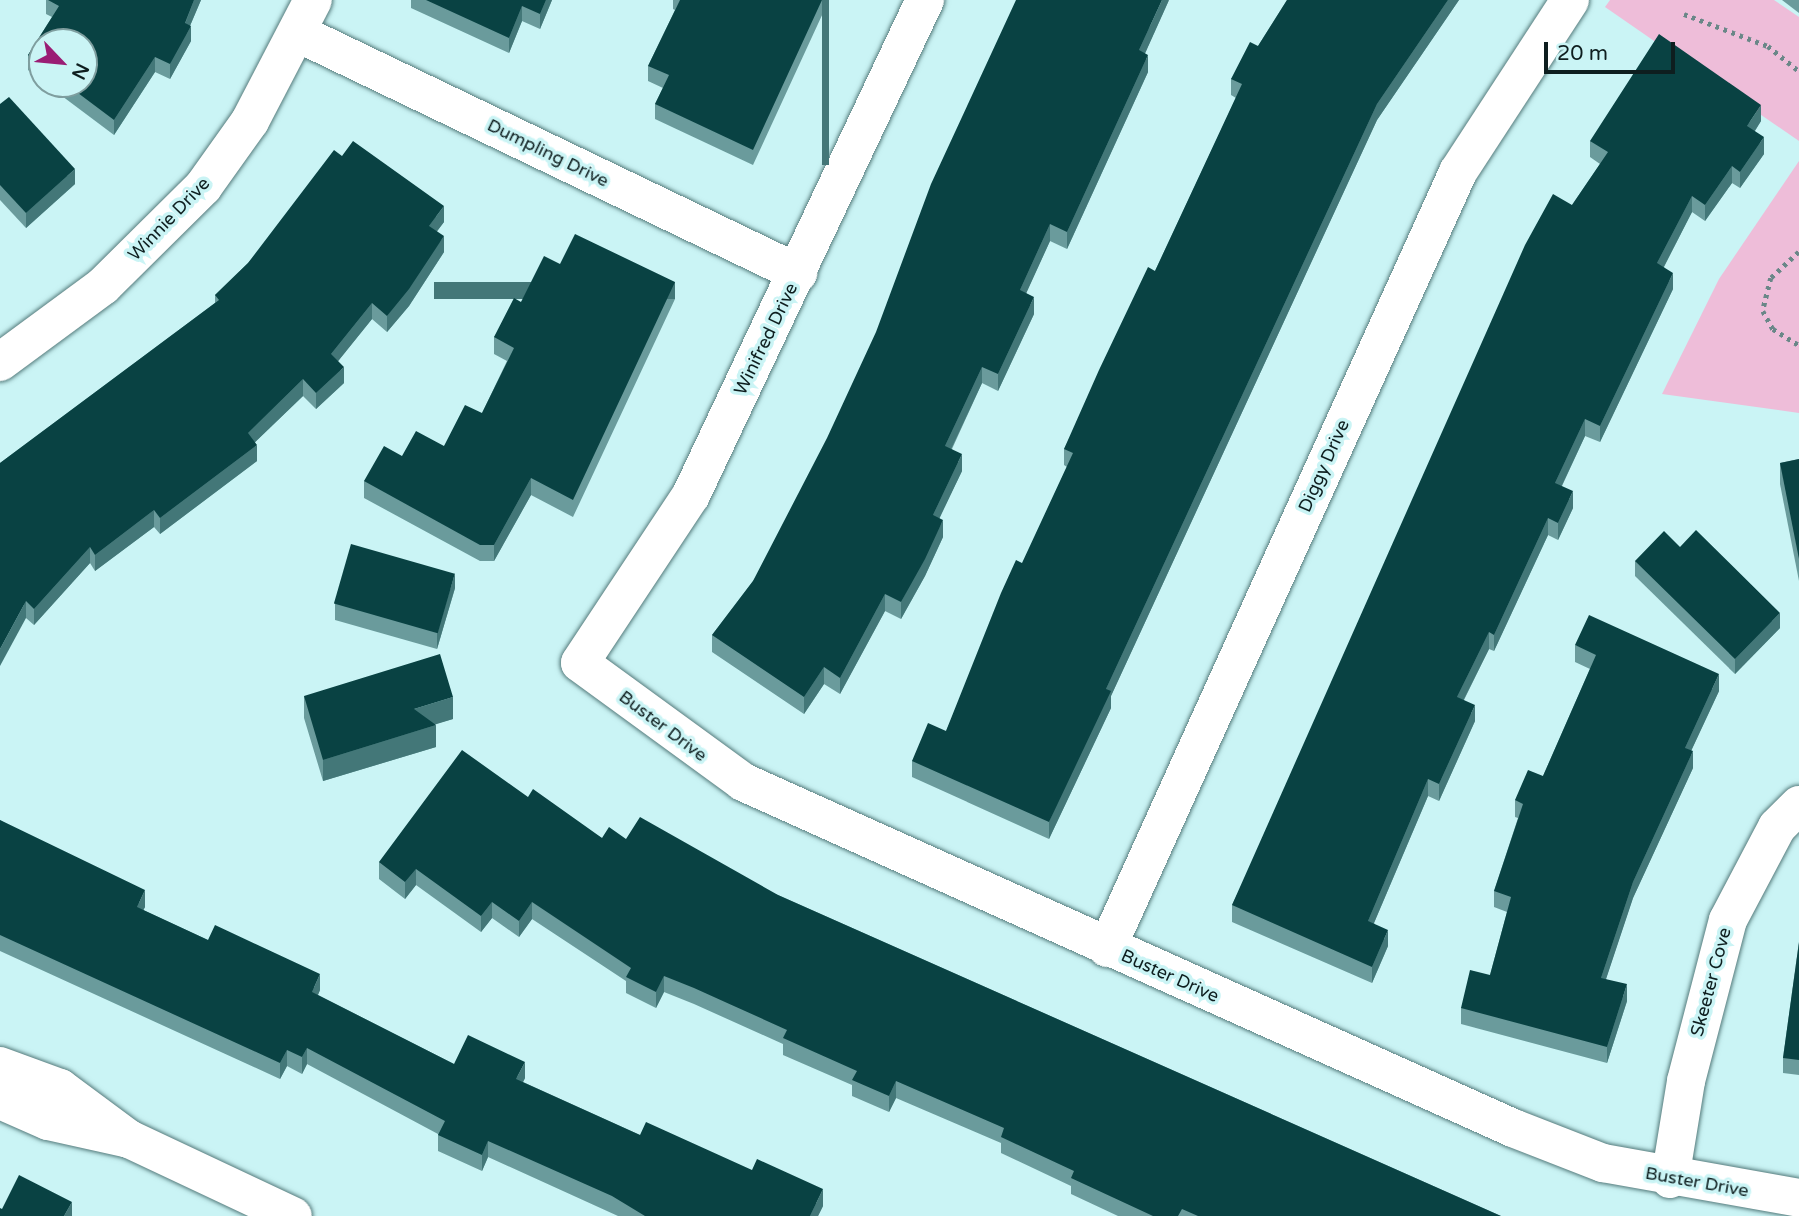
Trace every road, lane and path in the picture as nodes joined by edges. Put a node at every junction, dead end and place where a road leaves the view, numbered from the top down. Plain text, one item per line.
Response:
1 (925, 0) edge
2 (1570, 0) edge
3 (1684, 13) dead end
4 (305, 17) edge
5 (1799, 71) edge
6 (1799, 252) edge
7 (798, 272) junction
8 (1799, 345) edge
9 (0, 362) edge
10 (580, 663) joint
11 (1799, 805) edge
12 (1107, 948) junction
13 (0, 1066) edge
14 (0, 1100) edge
15 (129, 1139) junction
16 (1670, 1179) junction
17 (1799, 1198) edge
18 (293, 1216) edge

1 - 7 street, Winifred Drive
2 - 12 street, Diggy Drive
3 - 5 path
4 - 7 street, Dumpling Drive
4 - 9 street, Winnie Drive
6 - 8 path
7 - 10 street, Winifred Drive
10 - 12 street, Buster Drive
11 - 16 street, Skeeter Cove
12 - 16 street, Buster Drive
13 - 15 street
14 - 15 street
15 - 18 street
16 - 17 street, Buster Drive

